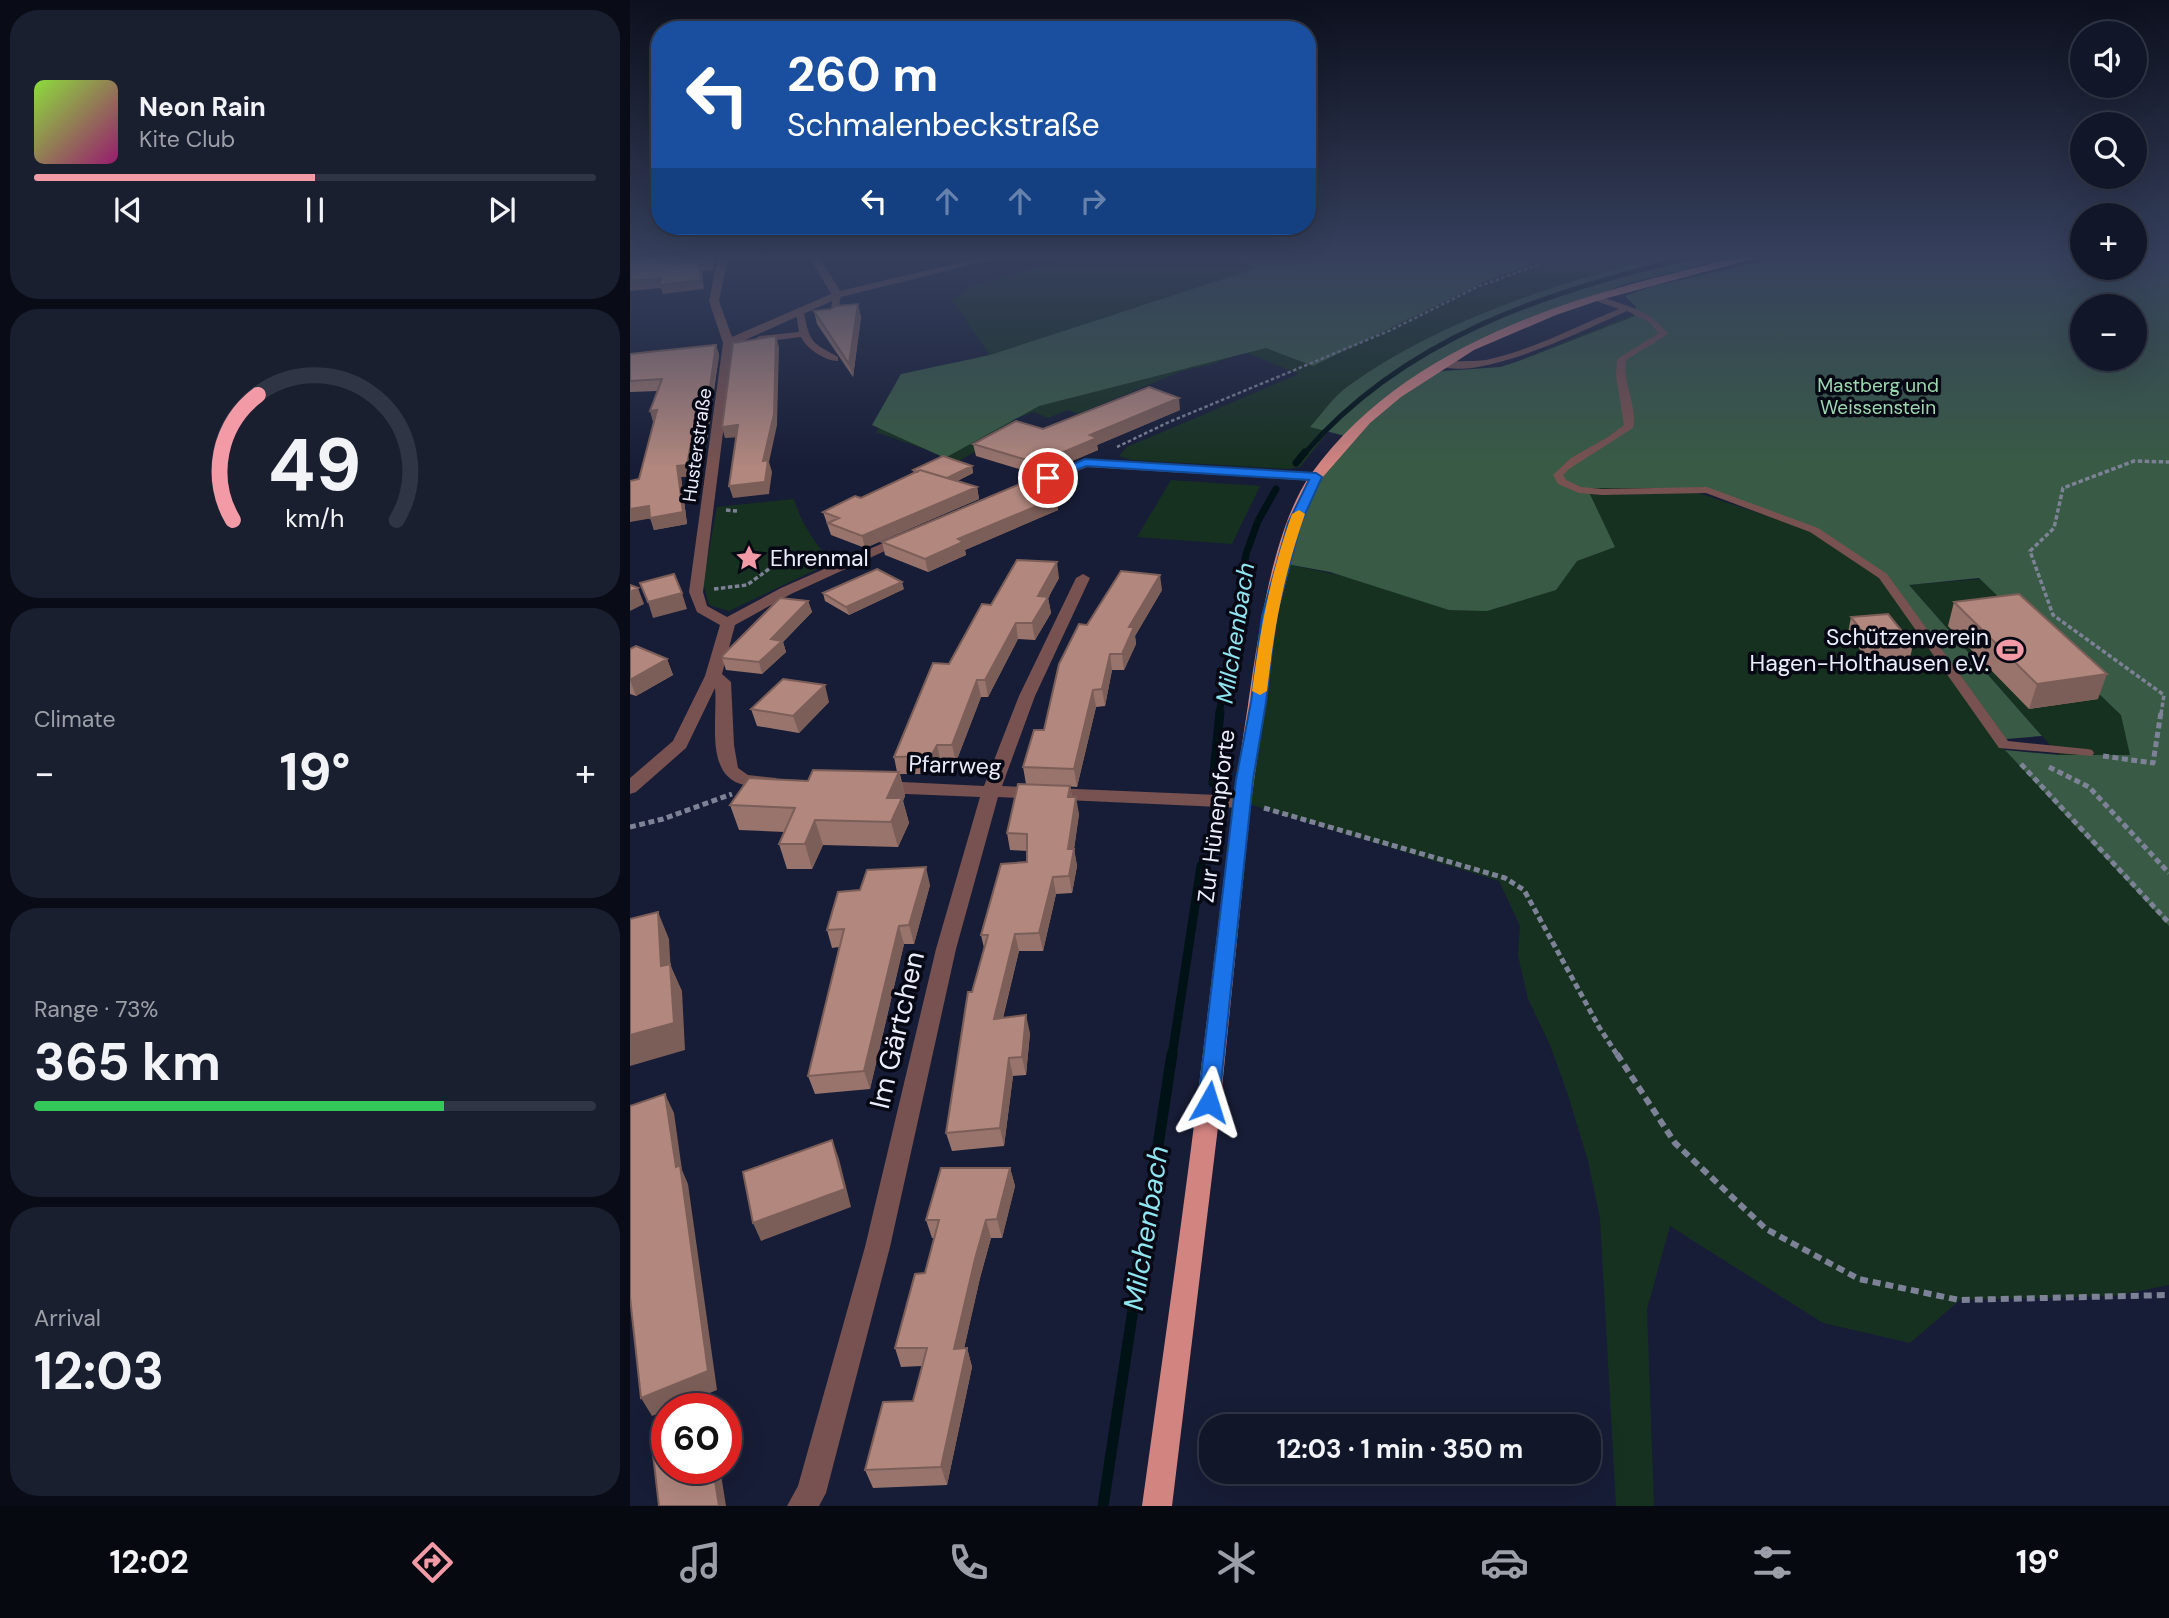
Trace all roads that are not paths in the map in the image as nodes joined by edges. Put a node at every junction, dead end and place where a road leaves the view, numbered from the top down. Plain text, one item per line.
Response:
1 (722, 326) edge
2 (770, 326) edge
3 (803, 326) edge
4 (1519, 326) edge
5 (1582, 326) edge
6 (1660, 326) edge
7 (804, 334) junction
8 (729, 344) junction
9 (835, 359) edge
10 (1447, 365) junction
11 (1316, 477) junction
12 (999, 498) edge
13 (916, 534) edge
14 (1083, 578) dead end
15 (728, 623) junction
16 (713, 676) junction
17 (2087, 753) road end
18 (784, 783) edge
19 (867, 786) edge
20 (630, 788) edge
21 (992, 791) junction
22 (1242, 802) junction
23 (802, 1506) edge
24 (1157, 1506) edge

1 - 8 street, Husterstraße
2 - 8 street
3 - 7 lane
4 - 10 main road, Zur Hünenpforte
5 - 10 lane
6 - 17 lane
7 - 8 lane
7 - 9 lane
8 - 15 street, Husterstraße
10 - 11 main road, Zur Hünenpforte
11 - 12 street
11 - 22 main road, Zur Hünenpforte
13 - 15 street
14 - 21 street, Im Gärtchen
15 - 16 street
16 - 18 street
16 - 20 street
19 - 21 street, Pfarrweg
21 - 22 street, Pfarrweg
21 - 23 street, Im Gärtchen
22 - 24 main road, Zur Hünenpforte

